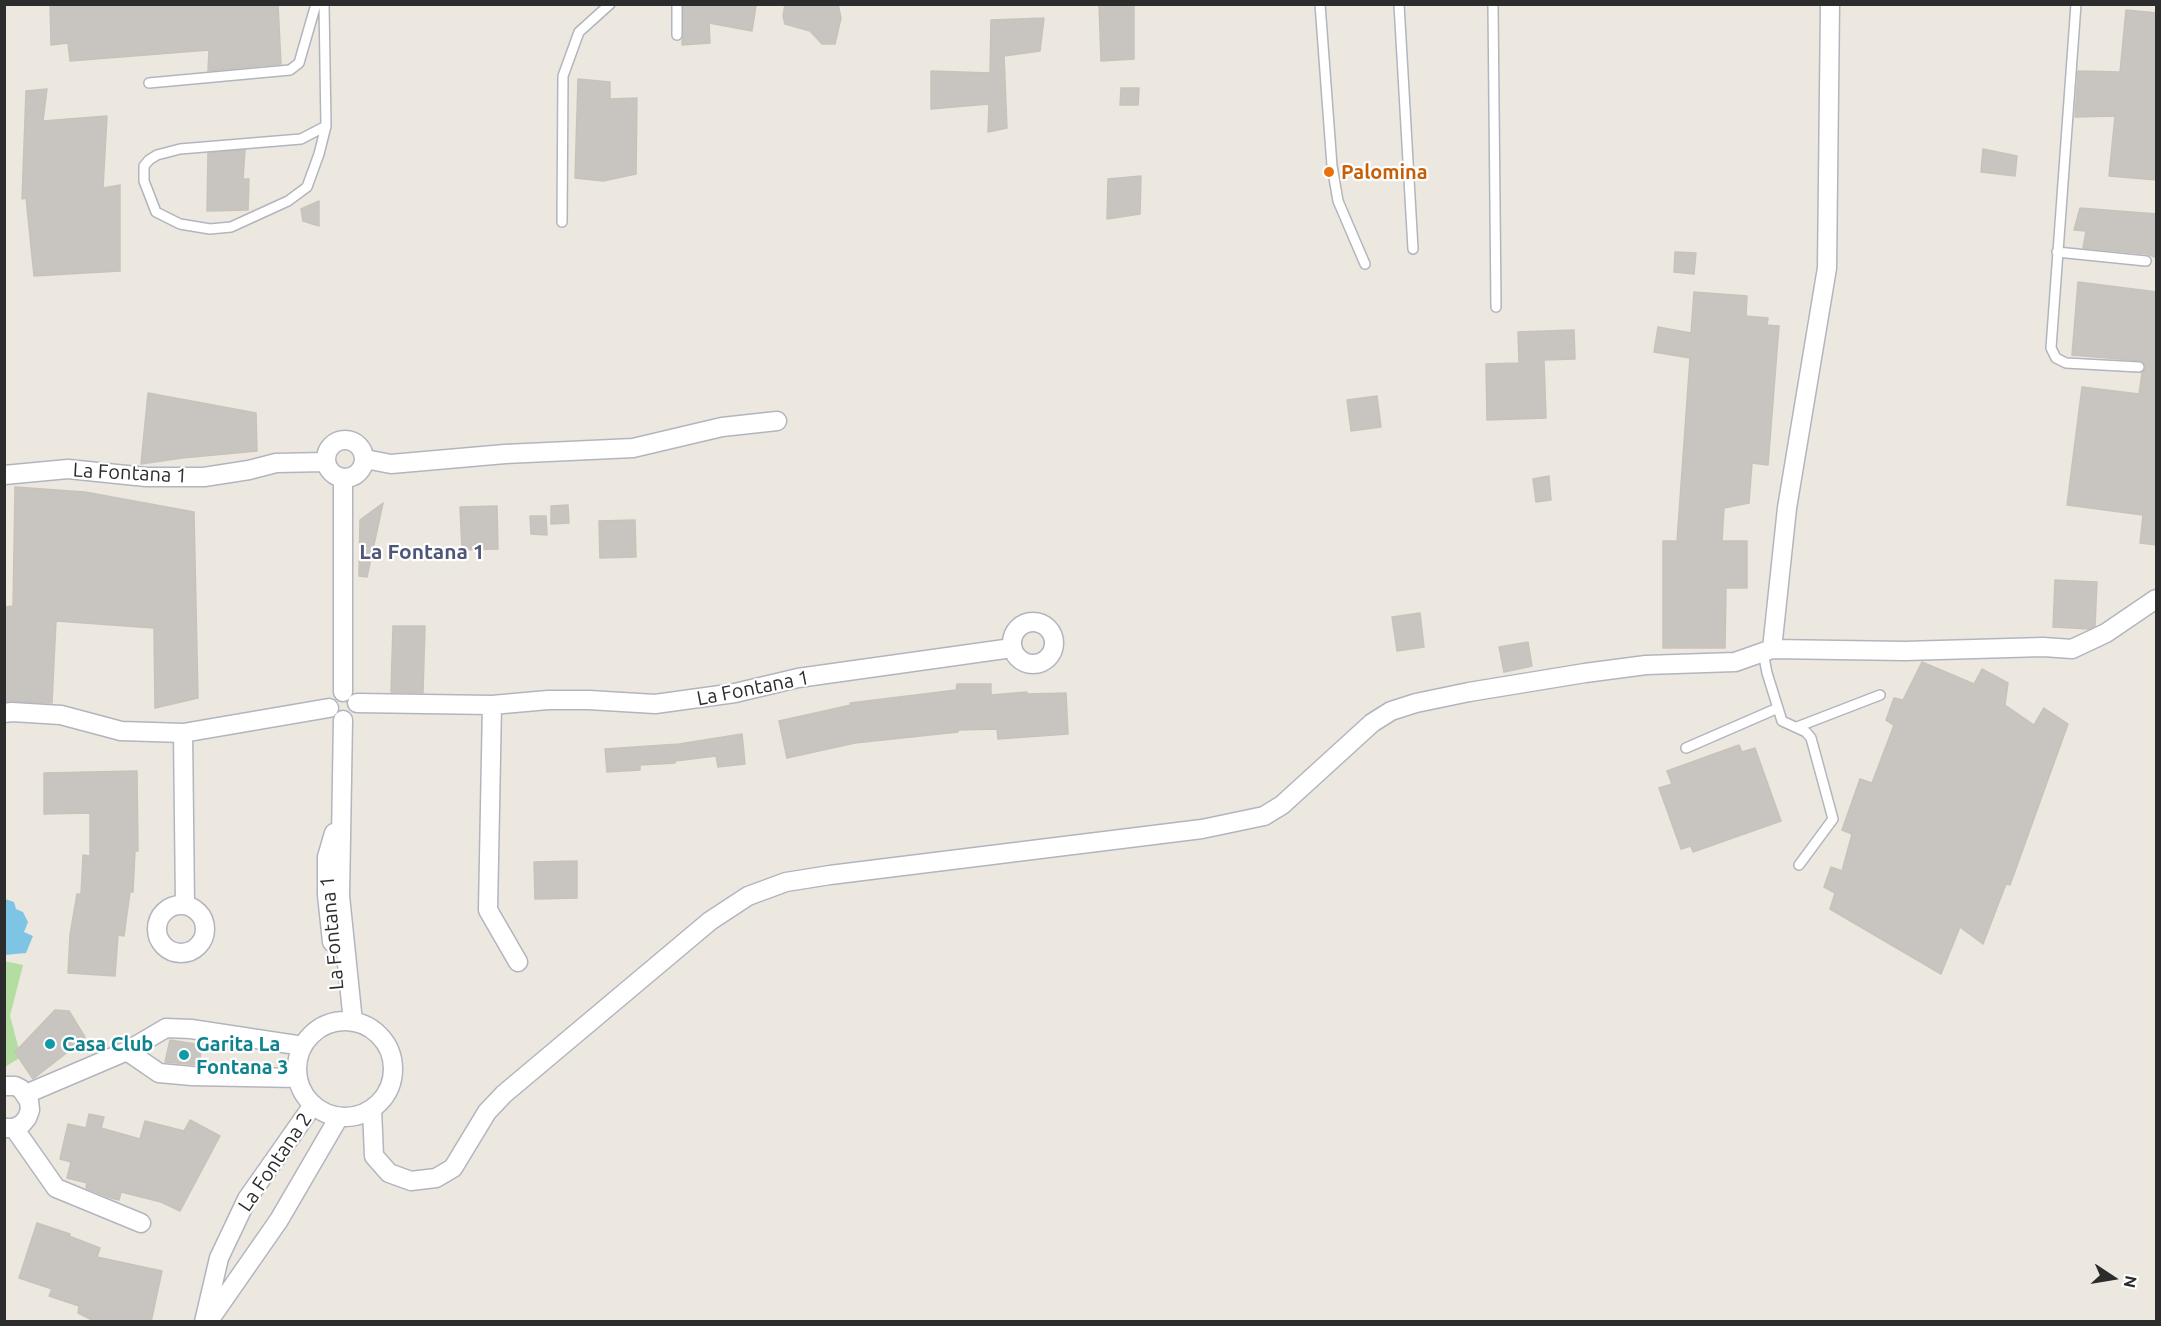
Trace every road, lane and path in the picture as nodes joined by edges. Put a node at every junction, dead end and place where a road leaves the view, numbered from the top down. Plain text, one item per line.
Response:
1 (316, 4) edge
2 (324, 4) edge
3 (610, 4) edge
4 (677, 4) edge
5 (1320, 4) edge
6 (1399, 4) edge
7 (1493, 4) edge
8 (1830, 4) edge
9 (2076, 4) edge
10 (677, 35) dead end
11 (149, 83) dead end
12 (326, 126) junction
13 (562, 222) dead end
14 (1413, 249) dead end
15 (2057, 252) junction
16 (2146, 261) dead end
17 (1365, 264) dead end
18 (1496, 307) dead end
19 (2139, 367) dead end
20 (777, 421) dead end
21 (365, 459) junction
22 (326, 462) junction
23 (4, 476) edge
24 (343, 478) junction
25 (2157, 599) edge
26 (1012, 648) dead end
27 (1768, 650) junction
28 (1880, 695) dead end
29 (350, 697) junction
30 (492, 705) junction
31 (1778, 708) junction
32 (4, 713) edge
33 (336, 714) junction
34 (1797, 728) junction
35 (183, 733) junction
36 (1686, 748) dead end
37 (1799, 865) dead end
38 (185, 905) dead end
39 (518, 962) dead end
40 (346, 1022) junction
41 (303, 1046) junction
42 (128, 1051) junction
43 (298, 1078) junction
44 (4, 1086) edge
45 (26, 1094) junction
46 (313, 1105) junction
47 (372, 1110) junction
48 (339, 1117) junction
49 (9, 1128) edge
50 (141, 1223) dead end
51 (206, 1322) edge

1 - 11 lane
2 - 12 lane
3 - 13 lane
4 - 10 lane
5 - 17 lane
6 - 14 lane
7 - 18 lane
8 - 27 street
9 - 15 lane
12 - 12 lane
15 - 16 lane
15 - 19 lane
20 - 21 street
21 - 22 street
21 - 24 street
22 - 23 street, La Fontana 1
22 - 24 street
24 - 29 street
25 - 27 street
26 - 30 street, La Fontana 1
27 - 31 lane
27 - 47 street
28 - 34 lane
29 - 30 street, La Fontana 1
29 - 33 street
29 - 33 street
30 - 39 street
31 - 34 lane
31 - 36 lane
32 - 35 street
33 - 35 street
33 - 40 street, La Fontana 1
34 - 37 lane
35 - 38 street
40 - 41 street
40 - 47 street
41 - 42 street
41 - 43 street
42 - 43 street
42 - 45 street
43 - 46 street
44 - 45 street
45 - 49 street
46 - 48 street
46 - 51 street, La Fontana 2
47 - 48 street
48 - 51 street, La Fontana 2
49 - 50 street

